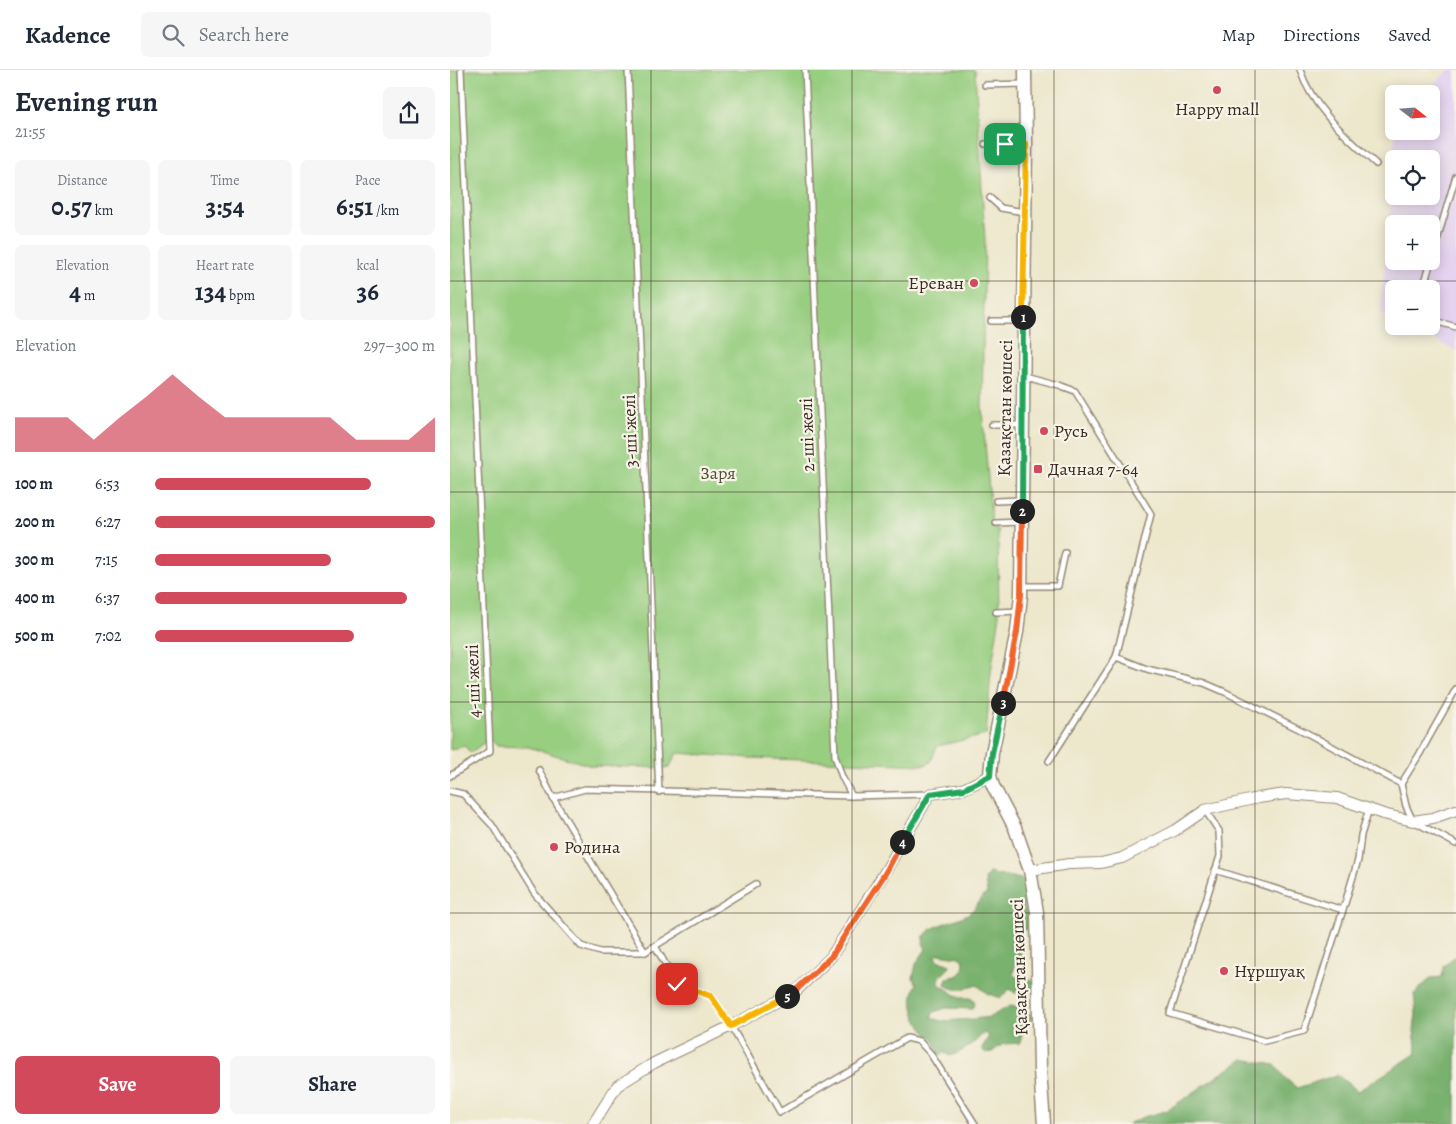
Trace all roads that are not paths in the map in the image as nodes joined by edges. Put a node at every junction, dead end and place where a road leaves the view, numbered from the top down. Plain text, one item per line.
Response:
1 (461, 70) edge
2 (628, 70) edge
3 (805, 70) edge
4 (1025, 70) edge
5 (1300, 70) edge
6 (1024, 84) junction
7 (985, 85) dead end
8 (985, 144) dead end
9 (1026, 144) junction
10 (1376, 164) dead end
11 (1456, 176) edge
12 (990, 198) dead end
13 (1025, 212) junction
14 (1440, 230) edge
15 (991, 321) dead end
16 (1023, 321) junction
17 (1440, 323) edge
18 (1456, 328) edge
19 (1022, 375) junction
20 (992, 425) dead end
21 (1022, 425) junction
22 (1022, 500) junction
23 (996, 501) dead end
24 (1022, 522) junction
25 (996, 523) dead end
26 (1065, 553) dead end
27 (1021, 586) junction
28 (1020, 611) junction
29 (996, 612) dead end
30 (1116, 657) junction
31 (1456, 689) edge
32 (1049, 761) dead end
33 (539, 770) dead end
34 (450, 776) edge
35 (990, 776) junction
36 (1401, 784) junction
37 (450, 791) edge
38 (659, 792) junction
39 (930, 794) junction
40 (852, 796) junction
41 (553, 798) junction
42 (1369, 809) junction
43 (1205, 810) junction
44 (1456, 810) edge
45 (1414, 821) junction
46 (1456, 844) edge
47 (1030, 870) junction
48 (1215, 870) junction
49 (756, 884) dead end
50 (1343, 910) junction
51 (655, 946) junction
52 (645, 952) junction
53 (731, 1026) junction
54 (593, 1124) edge
55 (975, 1124) edge
56 (1044, 1124) edge

1 - 34 lane, 4-ші желі
2 - 38 lane, 3-ші желі
3 - 40 lane, 2-ші желі
4 - 6 street, Қазақстан көшесі
5 - 10 lane
6 - 7 lane
6 - 9 street, Қазақстан көшесі
8 - 9 lane
9 - 13 street, Қазақстан көшесі
11 - 14 lane
12 - 13 lane
13 - 16 street, Қазақстан көшесі
15 - 16 lane
16 - 19 street, Қазақстан көшесі
17 - 18 lane
19 - 21 street, Қазақстан көшесі
19 - 30 lane
20 - 21 lane
21 - 22 street, Қазақстан көшесі
22 - 23 lane
22 - 24 street, Қазақстан көшесі
24 - 25 lane
24 - 27 street, Қазақстан көшесі
26 - 27 lane
27 - 28 street, Қазақстан көшесі
28 - 29 lane
28 - 35 street, Қазақстан көшесі
30 - 32 lane
30 - 36 lane
31 - 36 lane
33 - 41 lane
35 - 39 street
35 - 47 street, Қазақстан көшесі
36 - 45 lane
37 - 52 lane
38 - 40 lane
38 - 41 lane
39 - 40 lane
39 - 53 street
41 - 52 lane
42 - 43 street
42 - 45 street
42 - 50 lane
43 - 47 street
43 - 48 lane
44 - 45 street
45 - 46 lane
47 - 56 street, Қазақстан көшесі
48 - 50 lane
48 - 50 lane
49 - 51 lane
51 - 52 lane
51 - 53 lane
53 - 54 street
53 - 55 lane

